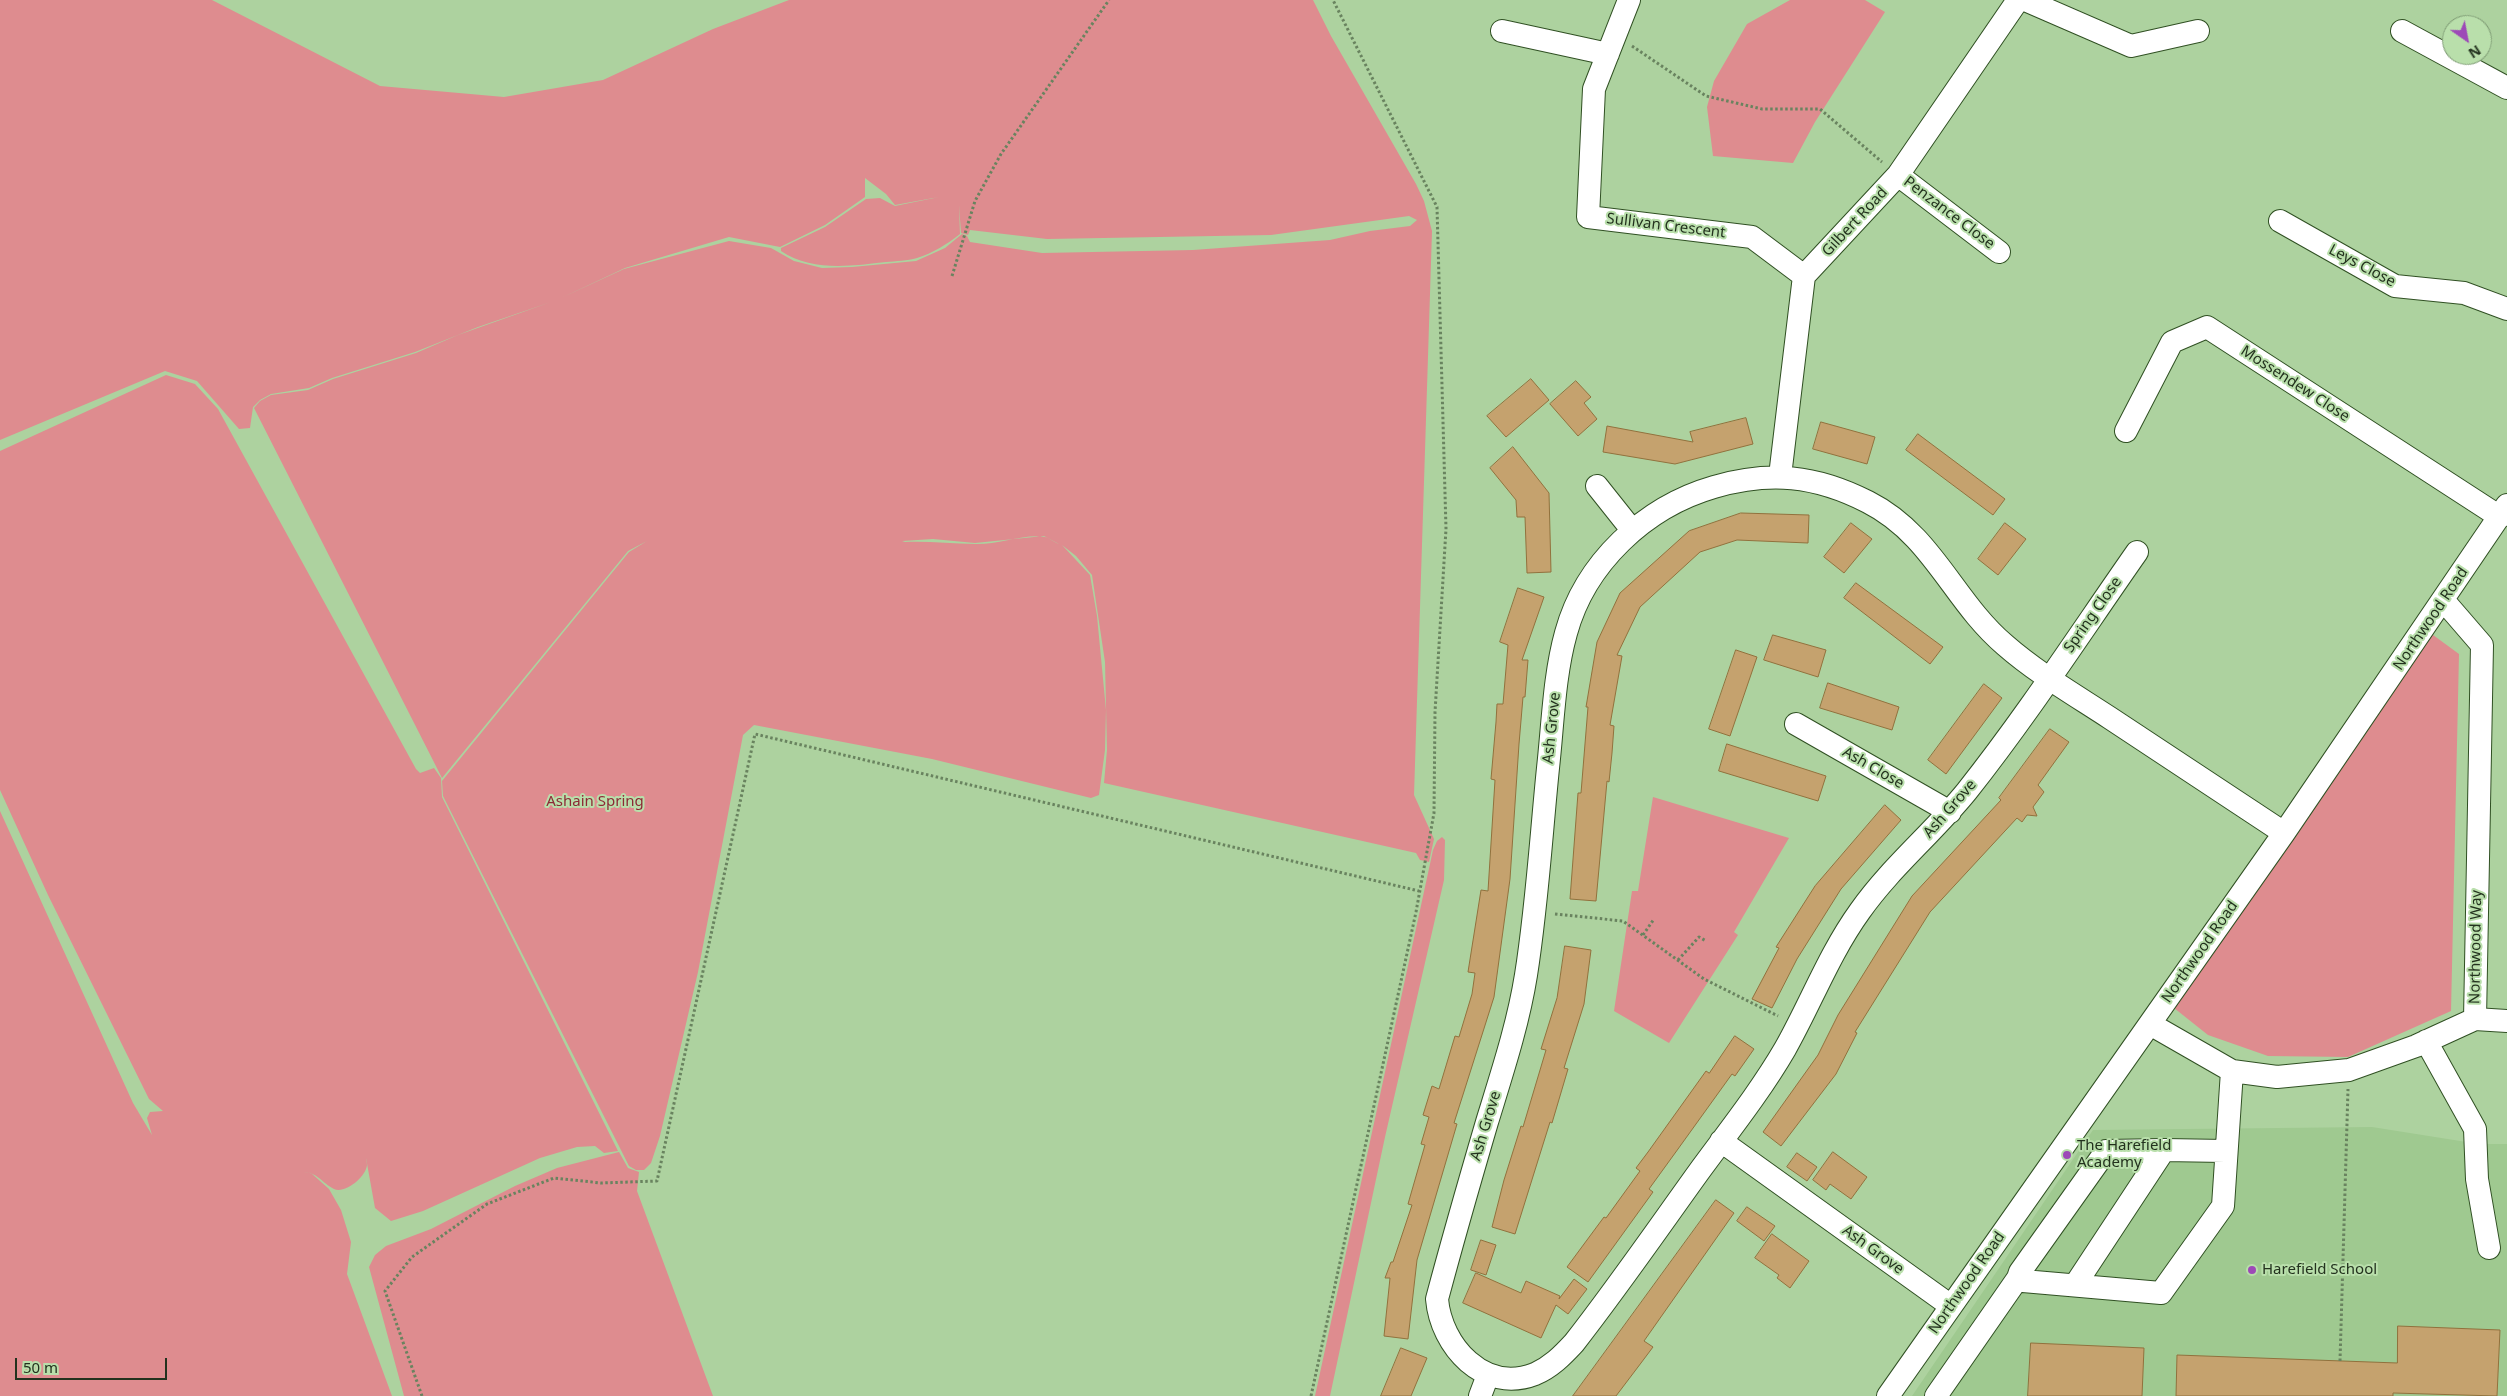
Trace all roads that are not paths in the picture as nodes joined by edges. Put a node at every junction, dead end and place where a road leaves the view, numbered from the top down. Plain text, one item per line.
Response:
1 (1629, 0) edge
2 (2018, 0) edge
3 (2026, 0) edge
4 (2402, 30) dead end
5 (1502, 31) dead end
6 (2198, 31) dead end
7 (1612, 44) junction
8 (2507, 88) edge
9 (1898, 175) junction
10 (2280, 220) dead end
11 (1999, 252) dead end
12 (1804, 276) junction
13 (2507, 309) edge
14 (2126, 430) dead end
15 (1780, 476) junction
16 (1597, 486) dead end
17 (2503, 511) edge
18 (1632, 530) junction
19 (2137, 552) dead end
20 (2444, 601) junction
21 (2049, 678) junction
22 (1796, 724) dead end
23 (1950, 812) junction
24 (2284, 833) junction
25 (2475, 1019) junction
26 (2507, 1021) edge
27 (2150, 1024) junction
28 (2426, 1041) junction
29 (2232, 1071) junction
30 (1721, 1141) junction
31 (2164, 1150) junction
32 (2225, 1152) junction
33 (2489, 1248) dead end
34 (2018, 1278) junction
35 (2075, 1284) junction
36 (1951, 1306) junction
37 (1488, 1375) junction
38 (1480, 1396) edge
39 (1888, 1396) edge
40 (1936, 1396) edge

1 - 7 street, Sullivan Crescent
2 - 9 street, Gilbert Road
3 - 6 street
4 - 8 street
5 - 7 street
7 - 12 street, Sullivan Crescent
9 - 11 street, Penzance Close
9 - 12 street, Gilbert Road
10 - 13 street, Leys Close
12 - 15 street
14 - 17 street, Mossendew Close
15 - 18 street, Ash Grove
15 - 21 street, Ash Grove
16 - 18 street
17 - 20 street, Northwood Road
18 - 37 street, Ash Grove
19 - 21 street, Spring Close
20 - 24 street, Northwood Road
20 - 25 street, Northwood Way
21 - 23 street, Ash Grove
21 - 24 street, Ash Grove
22 - 23 street, Ash Close
23 - 30 street, Ash Grove
24 - 27 street, Northwood Road
25 - 26 street
25 - 28 street, Northwood Way
27 - 29 street, Northwood Way
27 - 36 street, Northwood Road
28 - 29 street, Northwood Way
28 - 33 street
29 - 32 street
30 - 36 street, Ash Grove
30 - 37 street, Ash Grove
31 - 32 street
31 - 34 street
31 - 35 street
32 - 35 street
34 - 35 street
34 - 40 street
36 - 39 street, Northwood Road
37 - 38 street

